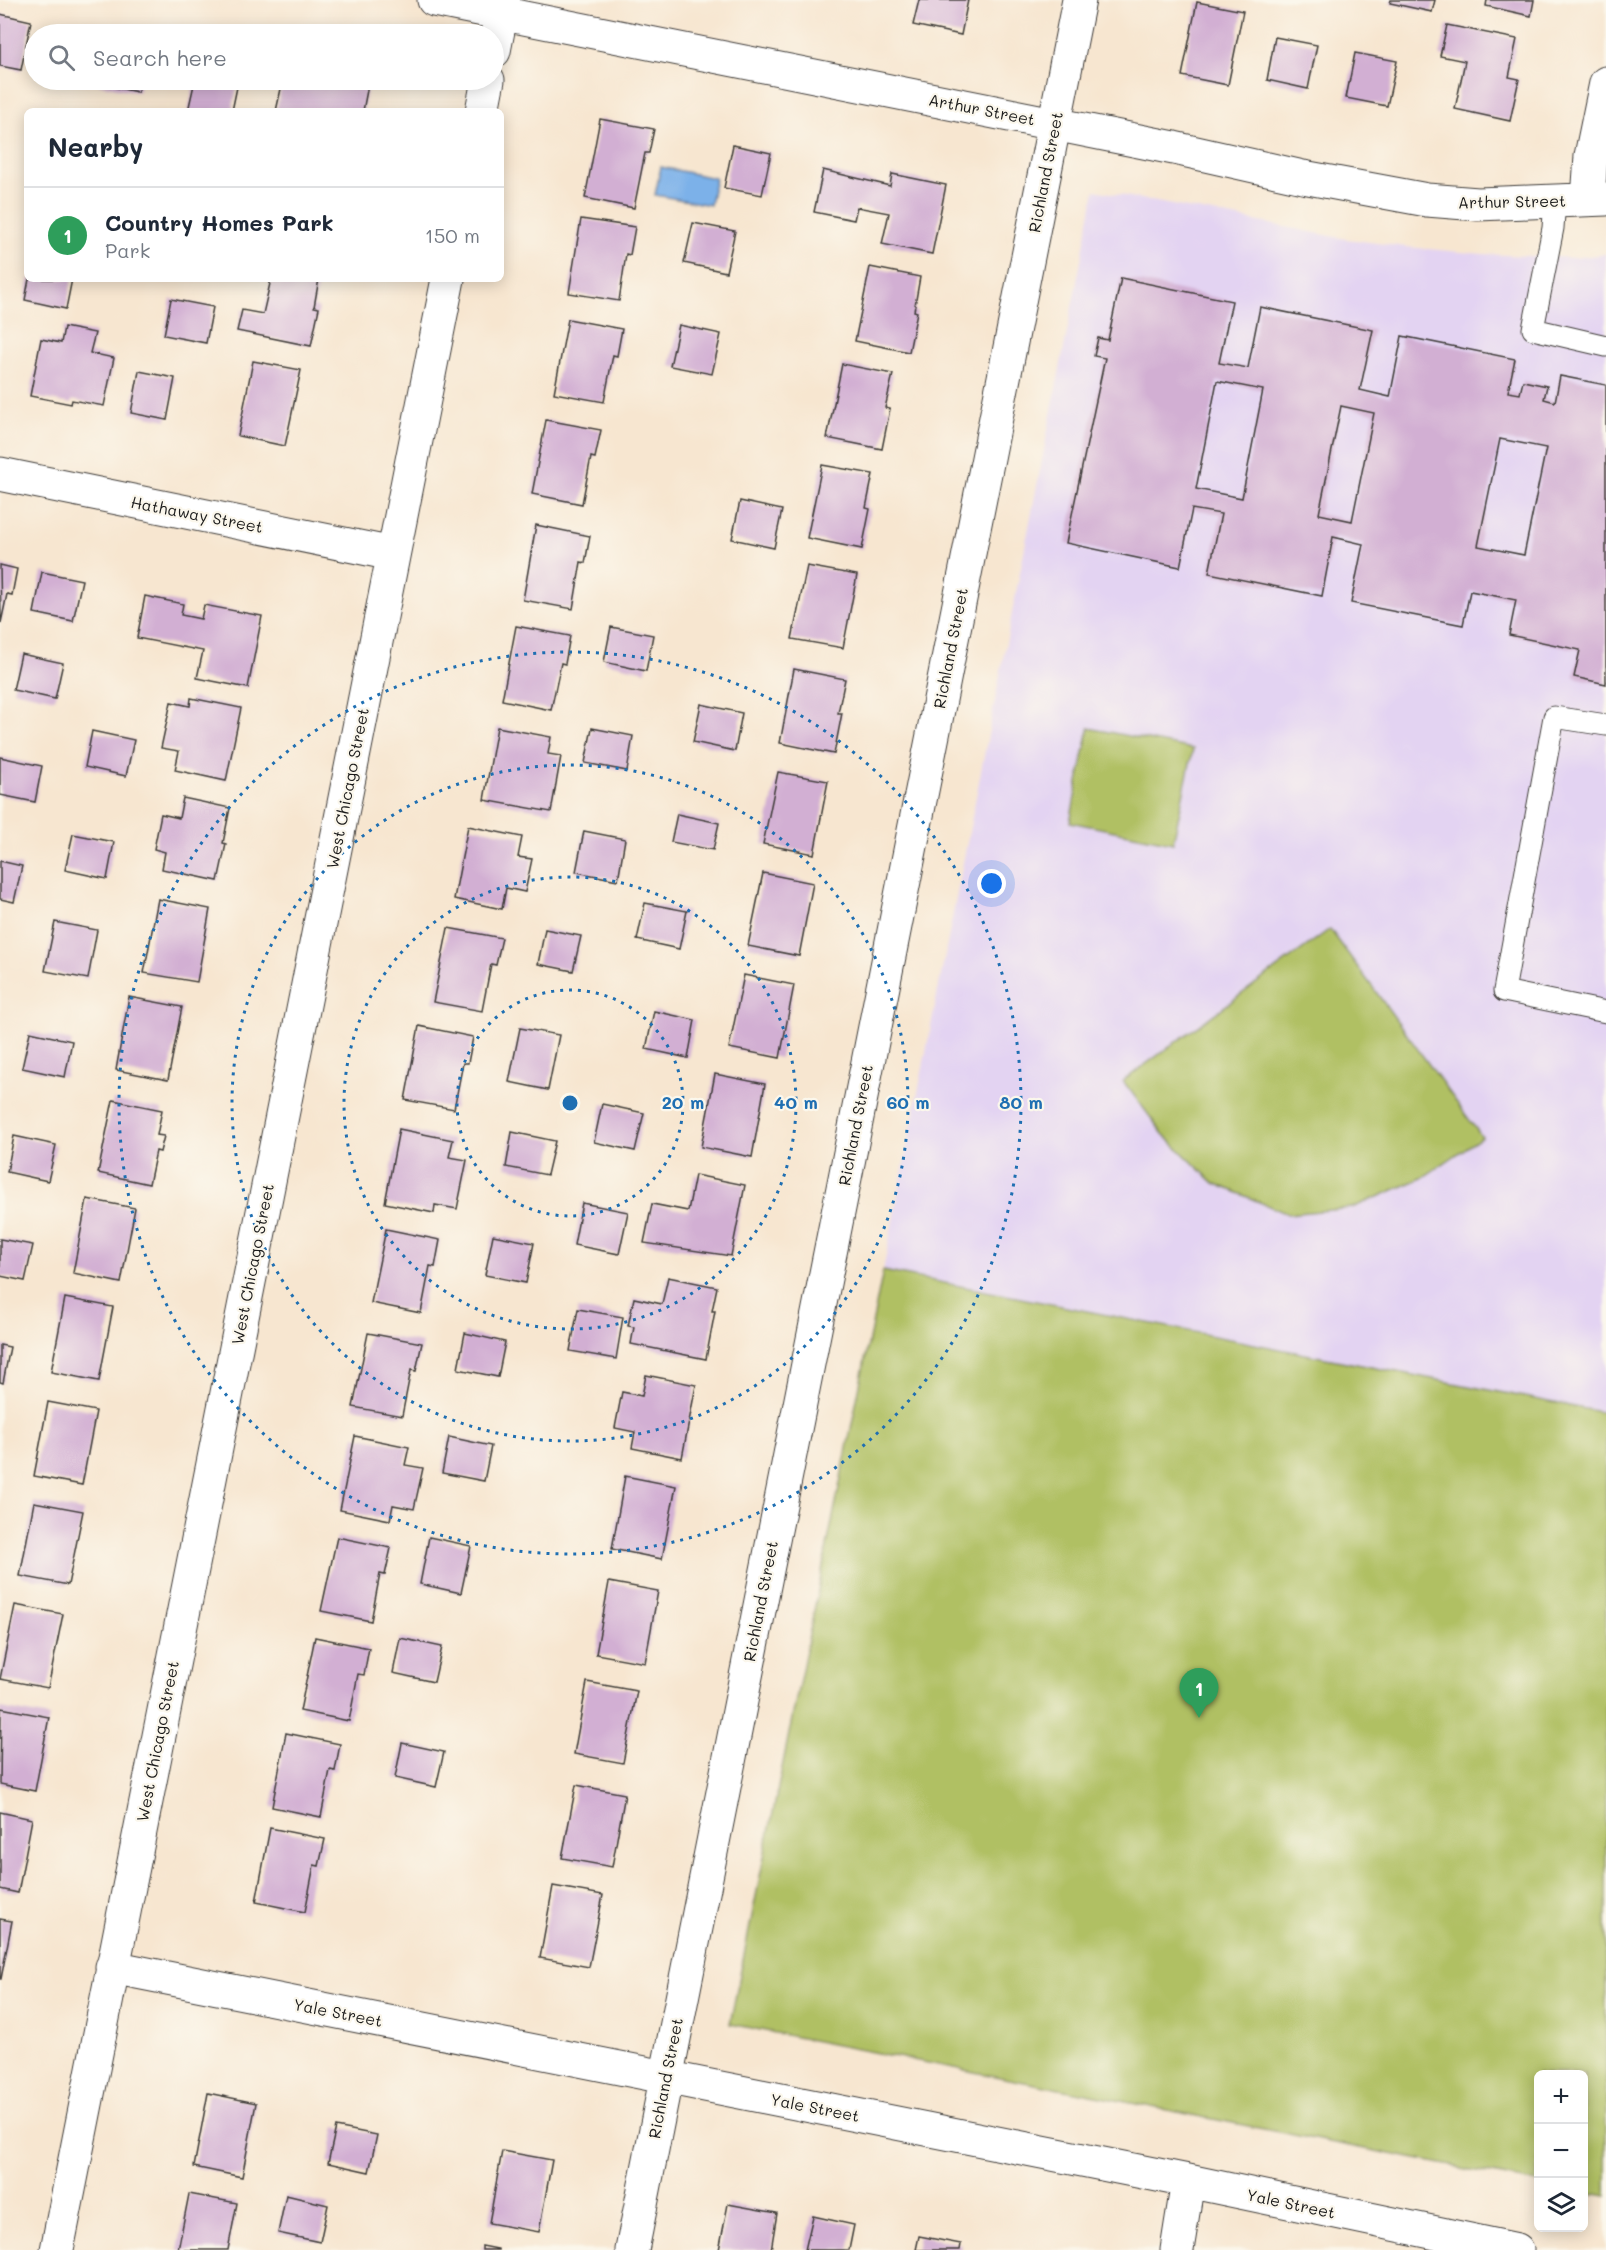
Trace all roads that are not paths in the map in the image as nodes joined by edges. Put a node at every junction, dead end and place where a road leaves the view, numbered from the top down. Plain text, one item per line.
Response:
1 (434, 0) edge
2 (1079, 0) edge
3 (503, 7) edge
4 (500, 24) edge
5 (1606, 83) edge
6 (486, 90) edge
7 (483, 108) edge
8 (1055, 123) junction
9 (1597, 199) edge
10 (1555, 200) junction
11 (447, 282) edge
12 (1606, 346) edge
13 (0, 474) edge
14 (393, 554) junction
15 (1606, 725) edge
16 (1606, 1012) edge
17 (112, 1967) junction
18 (665, 2077) junction
19 (1188, 2181) junction
20 (57, 2250) edge
21 (632, 2250) edge
22 (1177, 2250) edge
23 (1516, 2250) edge

1 - 3 street, Arthur Street
2 - 8 street, Richland Street
3 - 4 street
3 - 8 street, Arthur Street
5 - 9 street
6 - 7 street
8 - 10 street, Arthur Street
8 - 18 street, Richland Street
9 - 10 street, Arthur Street
10 - 12 lane
11 - 14 street, West Chicago Street
13 - 14 street, Hathaway Street
14 - 17 street, West Chicago Street
15 - 16 lane
17 - 18 street, Yale Street
17 - 20 street, West Chicago Street
18 - 19 street, Yale Street
18 - 21 street, Richland Street
19 - 22 street
19 - 23 street, Yale Street

